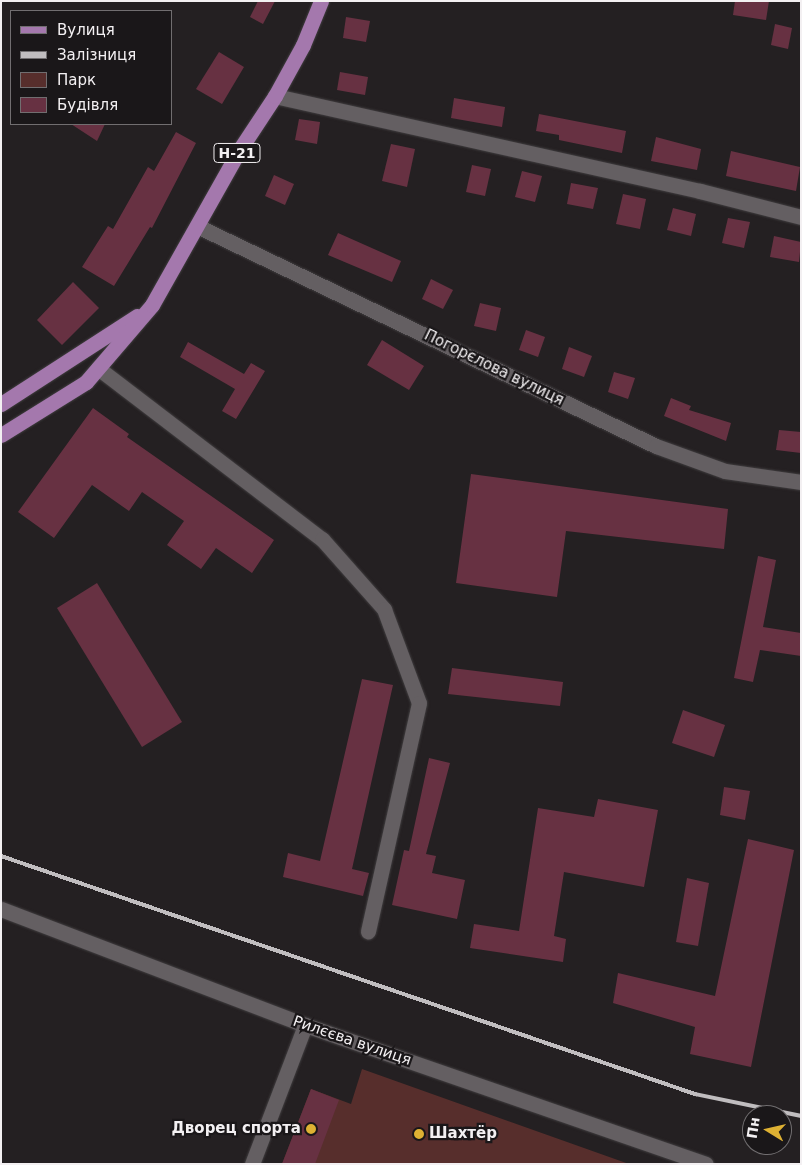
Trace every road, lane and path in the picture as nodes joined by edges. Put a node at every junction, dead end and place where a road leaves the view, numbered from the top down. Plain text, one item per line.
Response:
1 (320, 1) edge
2 (275, 96) junction
3 (801, 217) edge
4 (196, 226) junction
5 (152, 305) junction
6 (98, 368) junction
7 (1, 404) edge
8 (1, 435) edge
9 (801, 482) edge
10 (1, 909) edge
11 (368, 931) dead end
12 (305, 1025) junction
13 (252, 1164) edge
14 (706, 1164) edge

1 - 2 main road, Н-21
2 - 3 street
2 - 4 main road, Н-21
4 - 5 main road, Н-21
4 - 9 street, Погорєлова вулиця
5 - 6 main road, Н-21
5 - 7 main road
6 - 8 main road, Н-21
6 - 11 street
10 - 12 street, Рилєєва вулиця
12 - 13 street
12 - 14 street, Рилєєва вулиця

